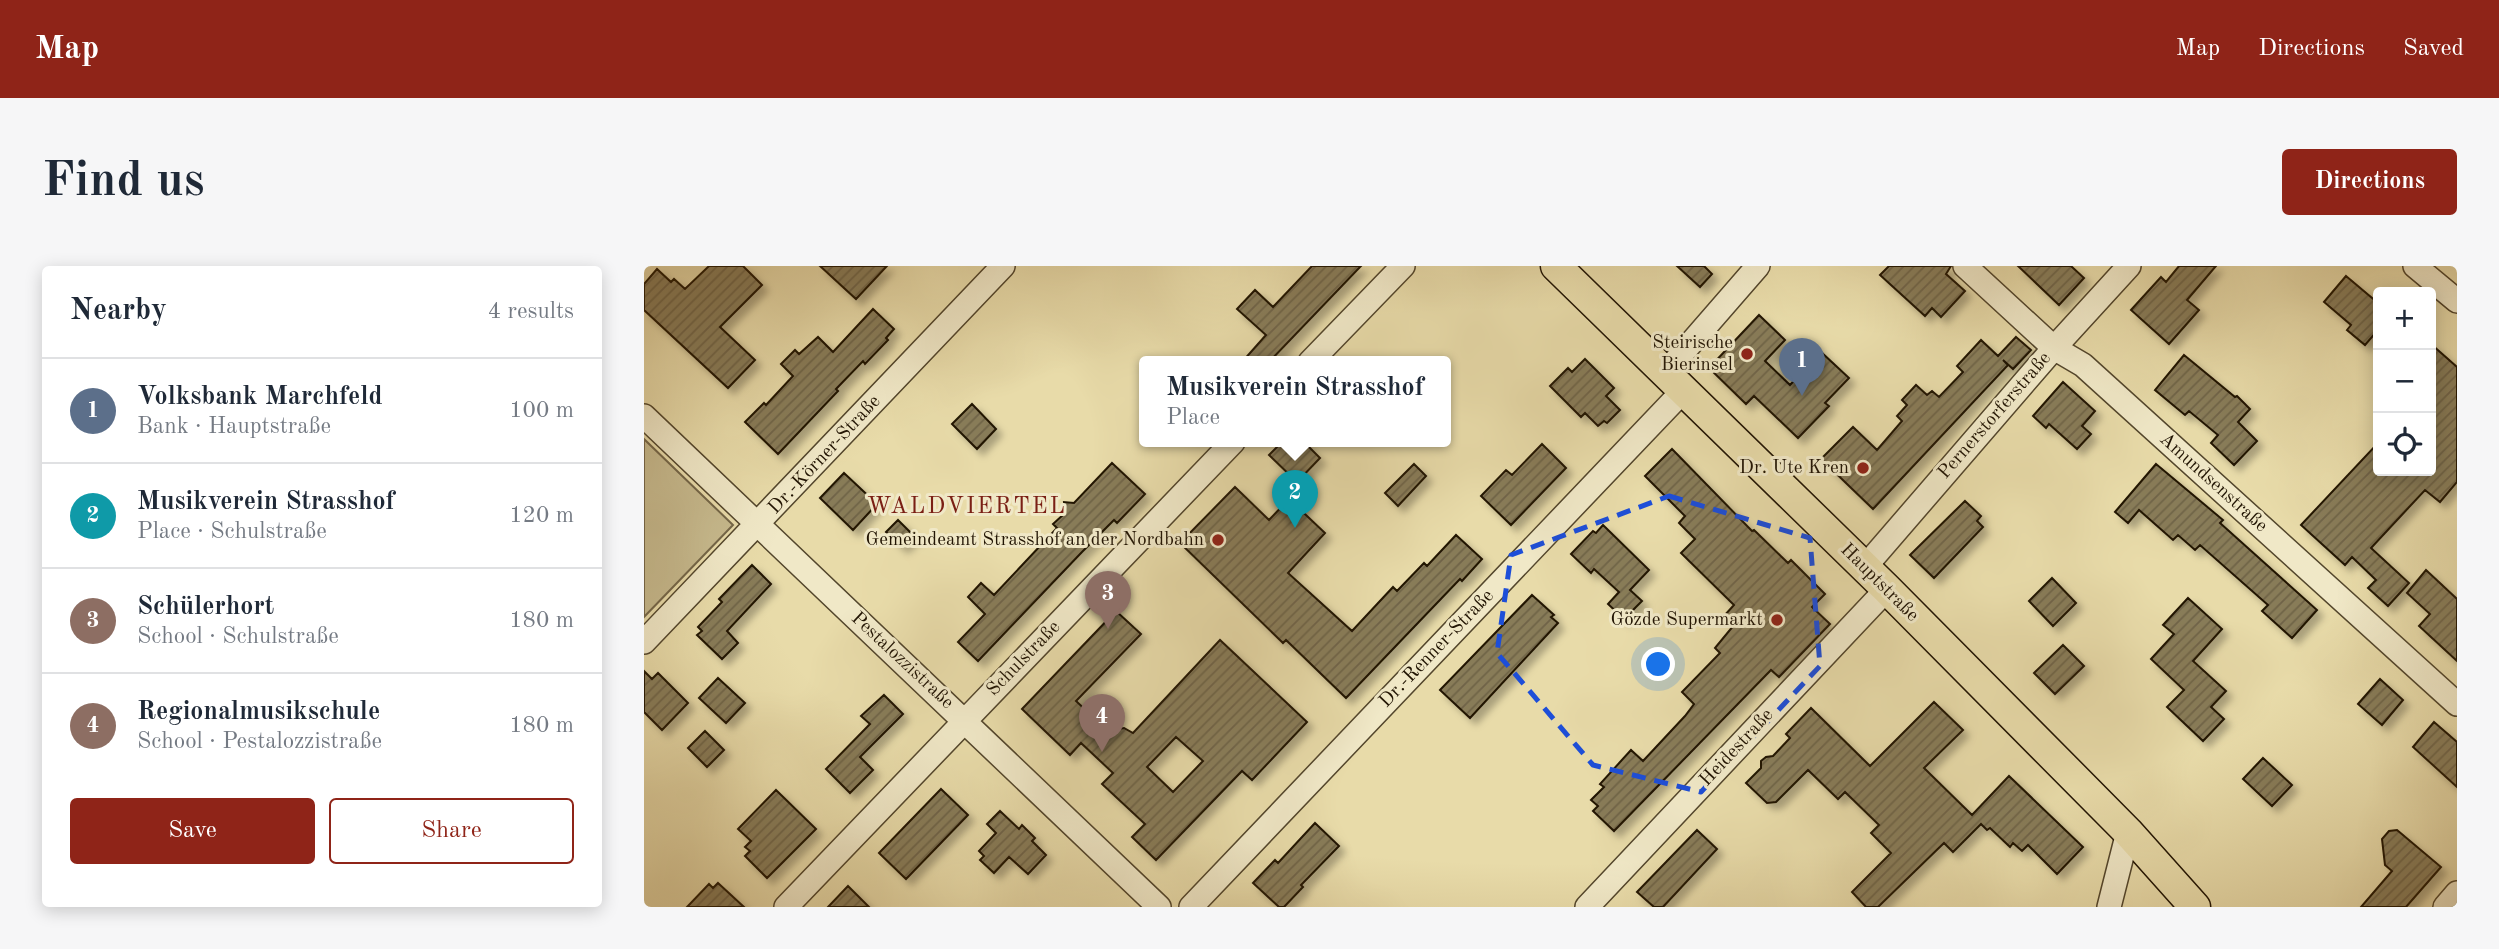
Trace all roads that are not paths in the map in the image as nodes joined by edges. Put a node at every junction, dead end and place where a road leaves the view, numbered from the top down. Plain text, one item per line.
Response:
1 (1003, 266) edge
2 (1402, 266) edge
3 (1556, 266) edge
4 (1758, 266) edge
5 (1965, 266) edge
6 (2129, 266) edge
7 (2415, 266) edge
8 (2457, 301) edge
9 (2054, 348) junction
10 (1316, 356) edge
11 (1674, 382) junction
12 (644, 416) edge
13 (1228, 447) edge
14 (758, 526) junction
15 (1864, 568) junction
16 (1886, 589) junction
17 (644, 642) edge
18 (2457, 704) edge
19 (965, 720) junction
20 (2128, 832) junction
21 (2457, 893) edge
22 (786, 907) edge
23 (1159, 907) edge
24 (1191, 907) edge
25 (1587, 907) edge
26 (2109, 907) edge
27 (2194, 907) edge
28 (2445, 907) edge

1 - 14 street, Dr.-Körner-Straße
2 - 10 street
3 - 11 main road, Hauptstraße
4 - 11 street, Dr.-Renner-Straße
5 - 9 street, Amundsenstraße
6 - 9 street, Pernerstorferstraße
7 - 8 street
9 - 15 street, Pernerstorferstraße
9 - 18 street, Amundsenstraße
11 - 15 main road, Hauptstraße
11 - 24 street, Dr.-Renner-Straße
12 - 14 street, Pestalozzistraße
13 - 19 street, Schulstraße
14 - 17 street, Dr.-Körner-Straße
14 - 19 street, Pestalozzistraße
15 - 16 main road, Hauptstraße
16 - 20 main road, Hauptstraße
16 - 25 street, Heidestraße
19 - 22 street, Schulstraße
19 - 23 street, Pestalozzistraße
20 - 26 street
20 - 27 main road, Hauptstraße
21 - 28 street

